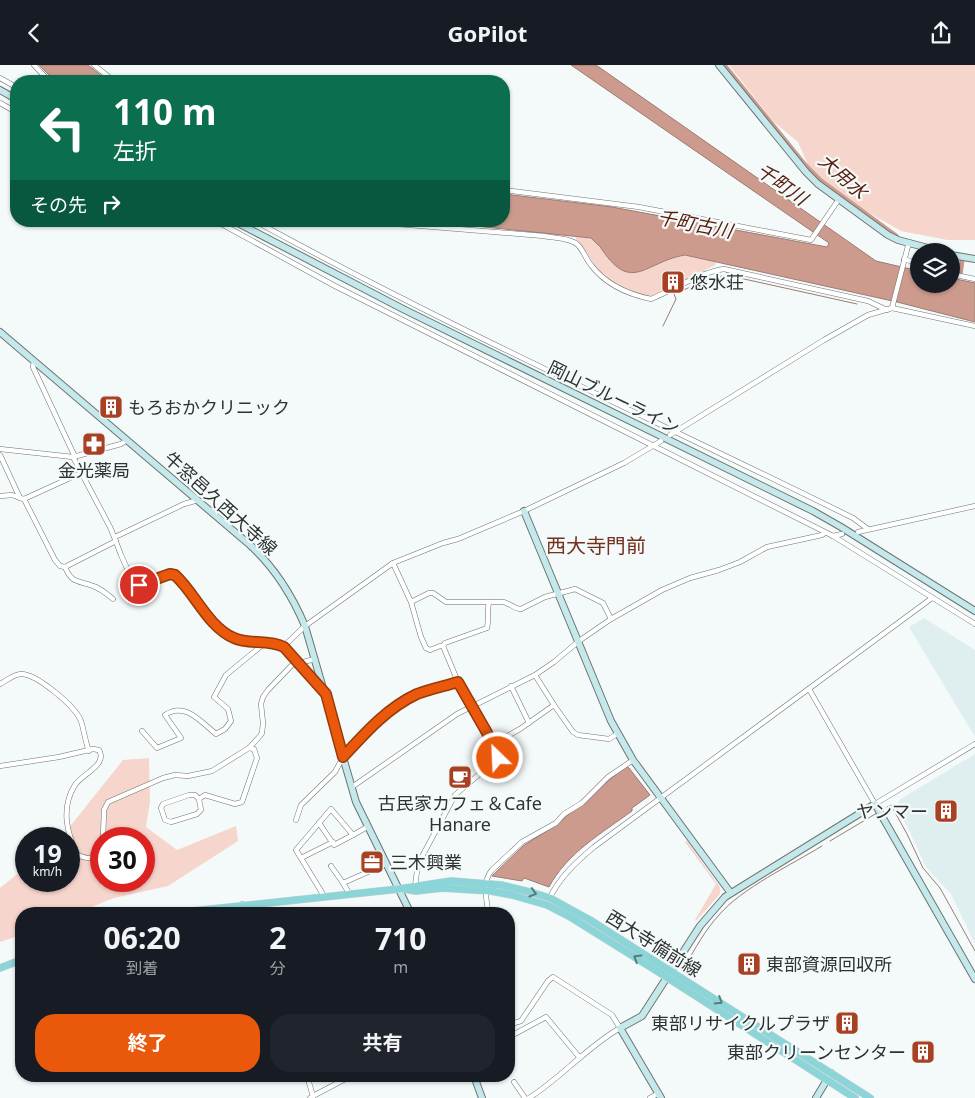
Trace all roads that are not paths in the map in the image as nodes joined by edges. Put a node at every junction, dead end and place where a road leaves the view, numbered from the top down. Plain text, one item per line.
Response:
1 (34, 65) edge
2 (94, 65) edge
3 (719, 65) edge
4 (43, 75) edge
5 (106, 75) edge
6 (510, 191) edge
7 (839, 199) junction
8 (227, 227) edge
9 (246, 227) edge
10 (265, 227) edge
11 (434, 227) edge
12 (909, 242) junction
13 (912, 243) edge
14 (960, 256) edge
15 (975, 259) edge
16 (903, 260) junction
17 (910, 262) edge
18 (960, 276) edge
19 (975, 279) edge
20 (890, 309) junction
21 (975, 326) edge
22 (0, 332) edge
23 (34, 361) junction
24 (676, 432) junction
25 (670, 435) dead end
26 (128, 440) junction
27 (660, 441) dead end
28 (652, 446) junction
29 (0, 449) edge
30 (0, 455) edge
31 (74, 457) junction
32 (81, 473) junction
33 (0, 496) edge
34 (22, 498) junction
35 (198, 500) junction
36 (975, 507) edge
37 (524, 511) junction
38 (868, 529) junction
39 (858, 531) dead end
40 (825, 533) junction
41 (842, 533) dead end
42 (833, 536) junction
43 (115, 539) junction
44 (393, 563) junction
45 (65, 567) junction
46 (559, 593) junction
47 (932, 597) junction
48 (113, 599) dead end
49 (411, 602) junction
50 (489, 602) junction
51 (975, 611) edge
52 (612, 619) junction
53 (975, 624) edge
54 (305, 626) junction
55 (579, 641) junction
56 (266, 642) junction
57 (443, 646) junction
58 (284, 647) junction
59 (316, 659) junction
60 (299, 663) junction
61 (535, 675) junction
62 (458, 682) junction
63 (0, 684) edge
64 (511, 686) junction
65 (809, 689) junction
66 (326, 694) junction
67 (472, 705) junction
68 (554, 705) junction
69 (529, 723) junction
70 (142, 731) dead end
71 (617, 734) junction
72 (493, 744) junction
73 (975, 745) edge
74 (249, 748) junction
75 (89, 751) junction
76 (343, 757) junction
77 (632, 760) junction
78 (0, 766) edge
79 (352, 787) junction
80 (660, 798) junction
81 (199, 799) junction
82 (875, 804) junction
83 (296, 820) dead end
84 (319, 823) junction
85 (104, 827) edge
86 (367, 827) junction
87 (353, 835) junction
88 (333, 841) junction
89 (301, 858) junction
90 (90, 859) edge
91 (386, 864) junction
92 (331, 866) dead end
93 (343, 883) junction
94 (415, 885) junction
95 (486, 887) junction
96 (399, 889) junction
97 (730, 892) junction
98 (349, 893) junction
99 (324, 896) junction
100 (548, 901) junction
101 (242, 905) joint
102 (225, 907) edge
103 (408, 907) edge
104 (487, 907) edge
105 (15, 963) edge
106 (0, 969) edge
107 (669, 974) junction
108 (975, 979) edge
109 (515, 1023) edge
110 (620, 1028) junction
111 (515, 1034) edge
112 (580, 1058) junction
113 (831, 1073) junction
114 (827, 1080) junction
115 (308, 1082) edge
116 (340, 1082) edge
117 (476, 1082) edge
118 (514, 1082) dead end
119 (660, 1096) edge
120 (312, 1097) edge
121 (482, 1098) edge
122 (525, 1098) edge
123 (529, 1098) edge
124 (650, 1098) edge
125 (816, 1098) edge
126 (855, 1098) edge
127 (870, 1098) edge

1 - 4 street
2 - 5 street
3 - 7 main road
6 - 7 street
7 - 12 main road
8 - 28 street
9 - 51 main road, 岡山ブルーライン
10 - 24 street
11 - 20 street
12 - 13 main road
12 - 16 street
14 - 15 main road
16 - 17 street
16 - 20 street
18 - 19 street
20 - 21 street
20 - 24 street
22 - 23 main road, 牛窓邑久西大寺線
23 - 26 main road, 牛窓邑久西大寺線
23 - 31 street
24 - 25 street
24 - 38 street
26 - 31 street
26 - 35 main road, 牛窓邑久西大寺線
27 - 28 street
28 - 37 street
28 - 40 street
29 - 31 street
30 - 34 street
31 - 32 street
32 - 34 street
32 - 43 street
33 - 34 street
34 - 45 street
35 - 43 street
35 - 54 main road, 牛窓邑久西大寺線
36 - 38 street
37 - 44 street
37 - 46 main road
38 - 39 street
40 - 42 street
40 - 52 street
41 - 42 street
42 - 47 street
43 - 45 street
43 - 56 street
44 - 49 street
44 - 54 street
45 - 48 street
46 - 50 street
46 - 52 street
46 - 55 main road
47 - 53 street
47 - 65 street
49 - 50 street
49 - 57 street
50 - 57 street
52 - 55 street
54 - 58 street
54 - 59 main road, 牛窓邑久西大寺線
55 - 61 street
55 - 71 main road
56 - 58 street
56 - 70 street
57 - 62 street
58 - 60 street
59 - 60 street
59 - 66 main road, 牛窓邑久西大寺線
60 - 66 street
60 - 74 street
61 - 64 street
61 - 68 street
62 - 67 street
62 - 76 street
63 - 75 street
64 - 67 street
64 - 69 street
65 - 80 street
65 - 82 street
66 - 76 main road, 牛窓邑久西大寺線
67 - 72 street
67 - 79 street
68 - 69 street
68 - 71 street
69 - 72 street
71 - 77 main road
72 - 94 street
73 - 82 street
74 - 81 street
74 - 85 street
75 - 78 street
75 - 90 street
76 - 79 main road, 牛窓邑久西大寺線
76 - 83 street
77 - 80 main road
77 - 95 street
79 - 86 main road, 牛窓邑久西大寺線
80 - 97 main road
80 - 100 street
81 - 81 street
82 - 97 main road
82 - 108 main road
84 - 87 street
84 - 88 street
84 - 89 street
86 - 87 street
86 - 91 main road, 牛窓邑久西大寺線
87 - 88 street
88 - 89 street
89 - 99 street
91 - 93 street
91 - 96 main road, 牛窓邑久西大寺線
92 - 93 street
93 - 98 street
94 - 95 main road, 西大寺備前線
94 - 96 main road, 西大寺備前線
95 - 96 main road, 西大寺備前線
95 - 100 main road, 西大寺備前線
95 - 104 street
96 - 98 main road, 西大寺備前線
96 - 103 main road, 牛窓邑久西大寺線
97 - 107 main road
98 - 99 main road, 西大寺備前線
99 - 101 main road, 西大寺備前線
100 - 107 main road, 西大寺備前線
101 - 102 main road, 西大寺備前線
105 - 106 main road
107 - 110 main road
107 -> 113 main road, 西大寺備前線
107 - 114 main road, 西大寺備前線
109 - 110 street
110 - 112 street
110 - 119 main road
111 - 112 street
112 - 123 street
113 - 114 main road
113 - 127 main road, 西大寺備前線
114 - 125 main road
114 - 126 main road, 西大寺備前線
115 - 120 street
116 - 120 street
117 - 121 main road
118 - 122 street
119 - 124 street

